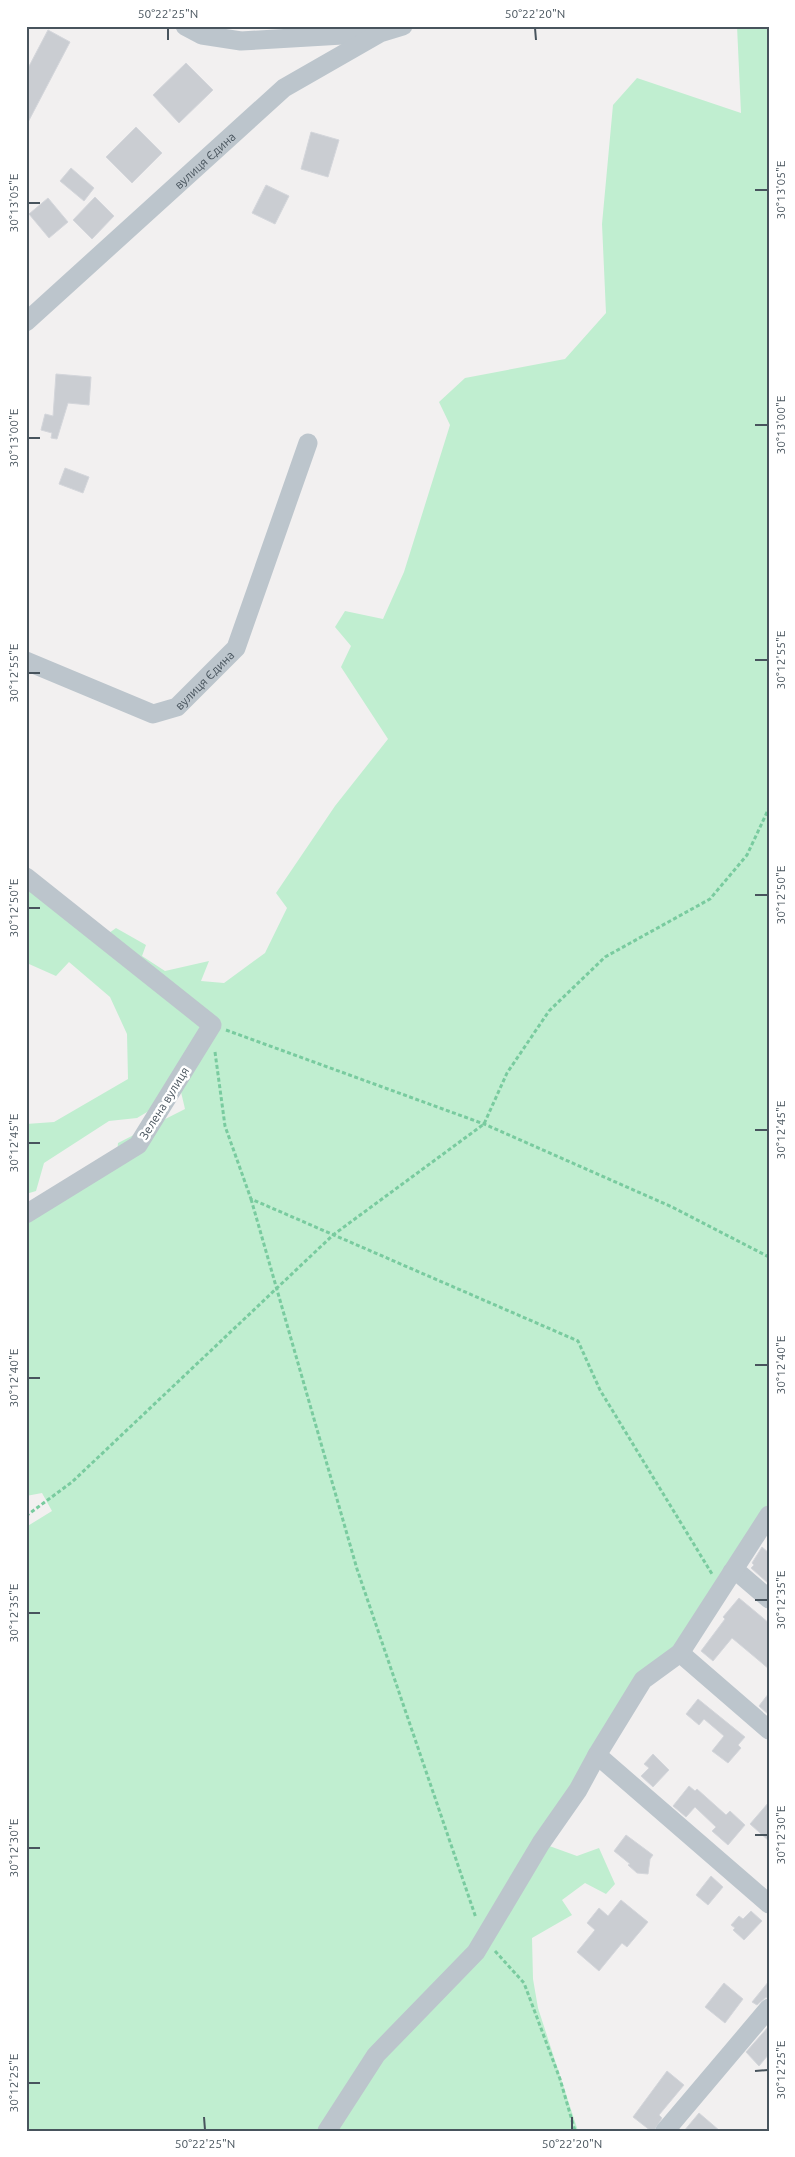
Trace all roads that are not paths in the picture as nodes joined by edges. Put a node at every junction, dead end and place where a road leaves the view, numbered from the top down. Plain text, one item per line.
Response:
1 (185, 26) edge
2 (403, 26) edge
3 (380, 33) junction
4 (26, 322) edge
5 (308, 443) dead end
6 (26, 661) edge
7 (26, 877) edge
8 (26, 1214) edge
9 (769, 1515) edge
10 (732, 1572) junction
11 (769, 1599) edge
12 (680, 1653) junction
13 (769, 1730) edge
14 (597, 1755) junction
15 (769, 1904) edge
16 (769, 2008) edge
17 (327, 2131) edge
18 (665, 2131) edge

1 - 3 street
2 - 3 street, вулиця Єдина
3 - 4 street, вулиця Єдина
5 - 6 street, вулиця Єдина
7 - 8 street, Зелена вулиця
9 - 10 street
10 - 11 street
10 - 12 street
12 - 13 street
12 - 14 street
14 - 15 street
14 - 17 street
16 - 18 street

